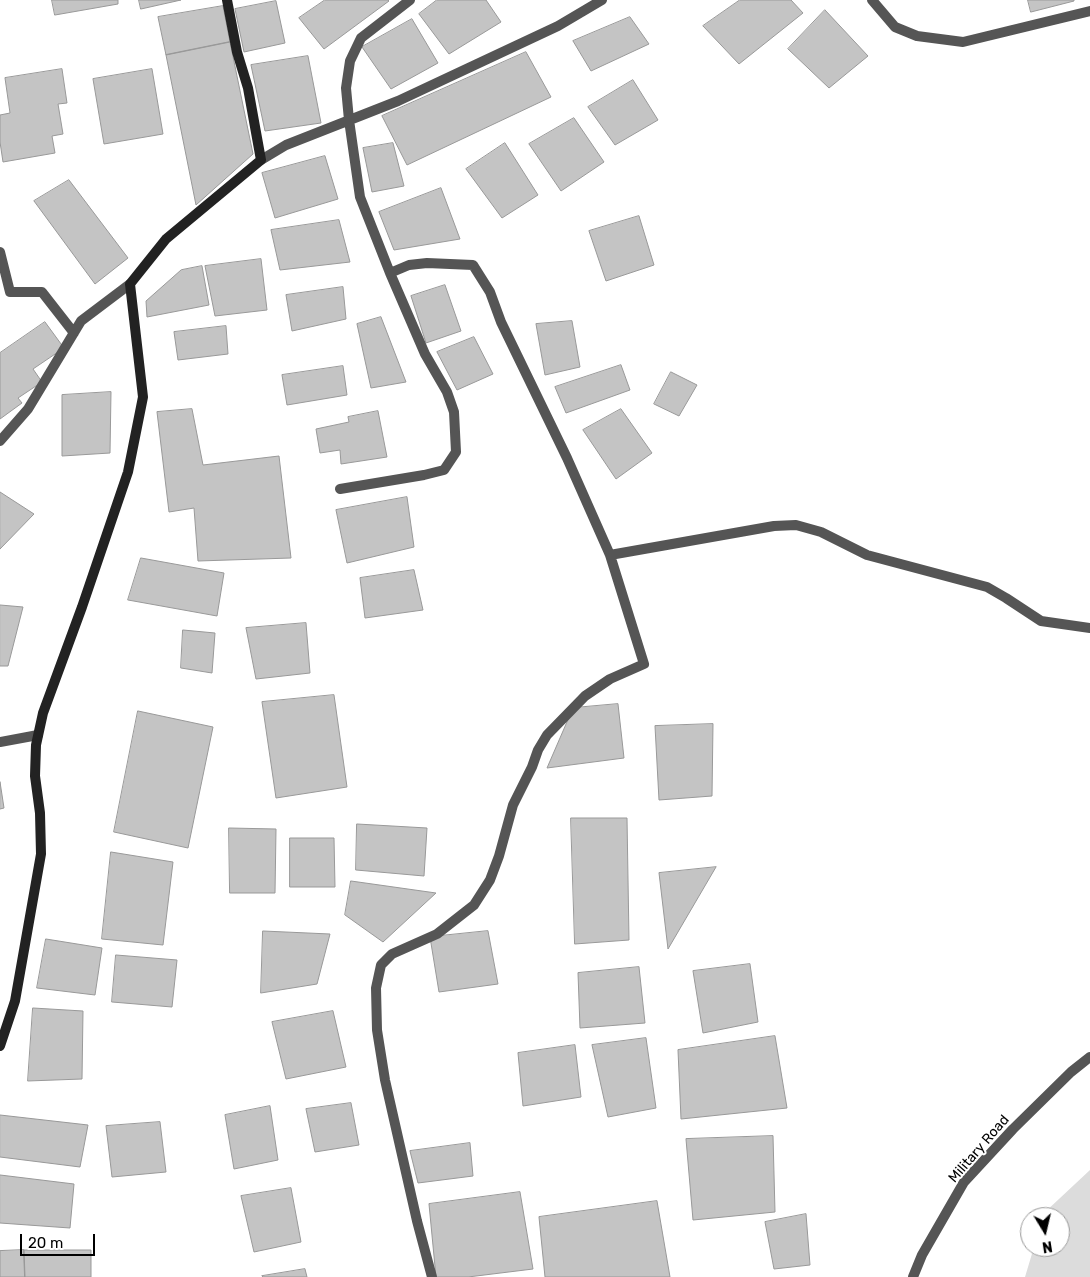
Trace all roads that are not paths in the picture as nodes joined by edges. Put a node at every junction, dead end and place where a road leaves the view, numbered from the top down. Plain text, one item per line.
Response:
1 (227, 0) edge
2 (410, 0) edge
3 (602, 0) edge
4 (872, 0) edge
5 (1090, 11) edge
6 (349, 120) junction
7 (261, 160) junction
8 (0, 252) edge
9 (390, 272) junction
10 (130, 284) junction
11 (74, 333) junction
12 (0, 441) edge
13 (340, 489) dead end
14 (610, 555) junction
15 (1090, 628) edge
16 (38, 735) junction
17 (0, 742) edge
18 (0, 1046) edge
19 (1090, 1058) edge
20 (432, 1277) edge
21 (913, 1277) edge

1 - 7 street
2 - 6 street
3 - 6 street
4 - 5 street
6 - 7 street
6 - 9 street
7 - 10 street
8 - 11 street
9 - 13 street
9 - 14 street
10 - 11 street
10 - 16 street
11 - 12 street
14 - 15 street
14 - 20 street
16 - 17 street
16 - 18 street
19 - 21 street, Military Road

